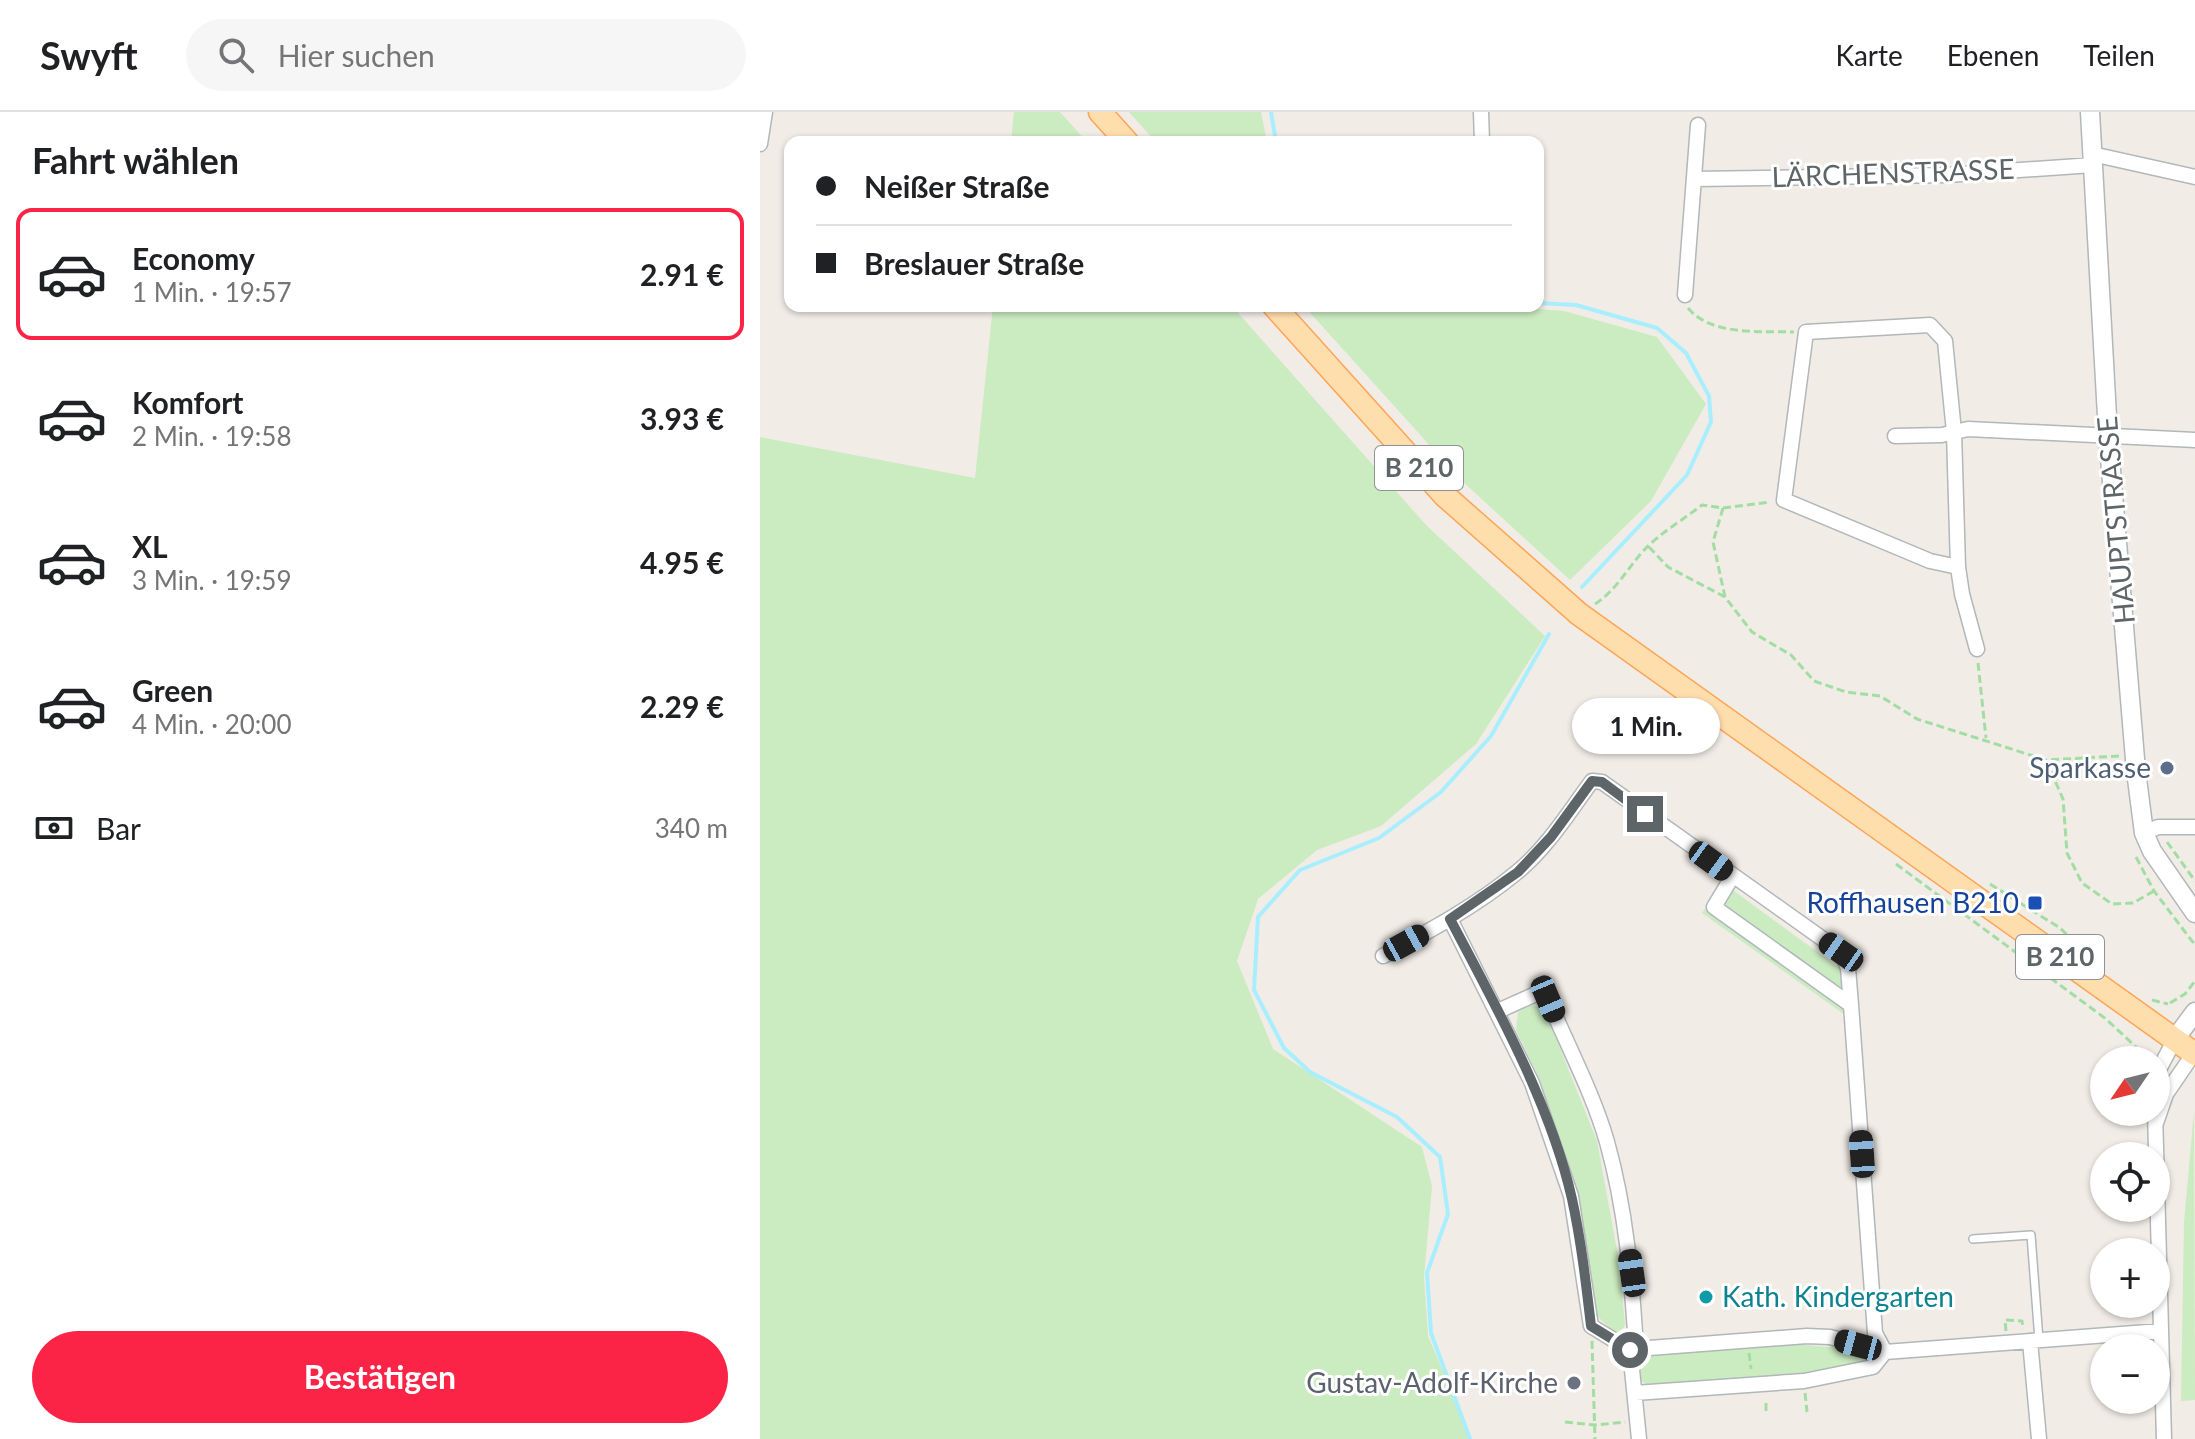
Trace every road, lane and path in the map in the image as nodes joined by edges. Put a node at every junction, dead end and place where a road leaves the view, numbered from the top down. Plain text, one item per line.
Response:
1 (765, 112) edge
2 (1100, 112) edge
3 (1481, 112) edge
4 (2090, 112) edge
5 (1698, 125) dead end
6 (1122, 136) edge
7 (1482, 136) edge
8 (760, 144) edge
9 (2092, 160) junction
10 (2195, 177) edge
11 (1694, 179) junction
12 (1685, 295) joint
13 (1279, 312) edge
14 (1806, 332) junction
15 (1954, 432) junction
16 (2108, 434) junction
17 (1895, 436) dead end
18 (2195, 440) edge
19 (1784, 500) junction
20 (1723, 508) junction
21 (1649, 546) junction
22 (1958, 567) junction
23 (1725, 597) junction
24 (1593, 607) dead end
25 (1977, 649) joint
26 (1986, 738) junction
27 (2123, 756) dead end
28 (2046, 760) junction
29 (2195, 827) edge
30 (2144, 833) junction
31 (1896, 864) dead end
32 (1732, 877) junction
33 (1981, 879) dead end
34 (2154, 891) dead end
35 (2195, 913) edge
36 (1450, 919) junction
37 (1383, 956) dead end
38 (2090, 957) dead end
39 (2195, 981) edge
40 (2148, 999) dead end
41 (1851, 1005) junction
42 (1498, 1011) junction
43 (2195, 1012) edge
44 (2175, 1039) junction
45 (2135, 1046) edge
46 (2170, 1048) edge
47 (2195, 1052) edge
48 (2170, 1088) edge
49 (2156, 1126) edge
50 (1973, 1239) dead end
51 (1591, 1326) junction
52 (2006, 1326) dead end
53 (2161, 1331) junction
54 (1748, 1340) junction
55 (2031, 1341) junction
56 (1633, 1350) junction
57 (1885, 1352) junction
58 (1804, 1381) junction
59 (1753, 1385) junction
60 (1635, 1393) junction
61 (1807, 1412) dead end
62 (1637, 1421) junction
63 (1565, 1422) dead end
64 (1595, 1425) junction
65 (1595, 1439) edge
66 (1639, 1439) edge
67 (2039, 1439) edge
68 (2164, 1439) edge

1 - 8 street
2 - 6 main road
3 - 7 street
4 - 9 street, HAUPTSTRASSE
5 - 11 street
9 - 10 street, LÄRCHENSTRASSE
9 - 11 street, LÄRCHENSTRASSE
9 - 16 street, HAUPTSTRASSE
11 - 12 street
12 - 14 path
13 - 44 main road, B 210
14 - 15 street
14 - 19 street
15 - 16 street
15 - 17 street
15 - 22 street
16 - 18 street
16 - 30 street, HAUPTSTRASSE
19 - 20 path
19 - 22 street
20 - 21 path
20 - 23 path
21 - 23 path
21 - 24 path
22 - 25 street
23 - 26 path
25 - 26 path
26 - 28 path
27 - 28 path
28 - 34 path
29 - 30 street
30 - 35 street, HAUPTSTRASSE
31 - 45 path
32 - 36 street
32 - 41 street
32 - 41 street
33 - 38 path
36 - 37 street
36 - 42 street
39 - 40 path
41 - 57 street
42 - 51 street
42 - 56 street
43 - 44 street
44 - 46 street
44 - 47 main road, B 210
47 - 48 street
49 - 53 street
50 - 55 lane
51 - 56 street
51 - 64 path
52 - 55 path
53 - 55 street
53 - 68 street
54 - 56 street
54 - 57 street
54 - 59 path
55 - 57 street
55 - 67 street
56 - 60 street
57 - 58 street
58 - 59 street
58 - 61 path
59 - 60 street
60 - 62 street
62 - 64 path
62 - 66 street
63 - 64 path
64 - 65 path

